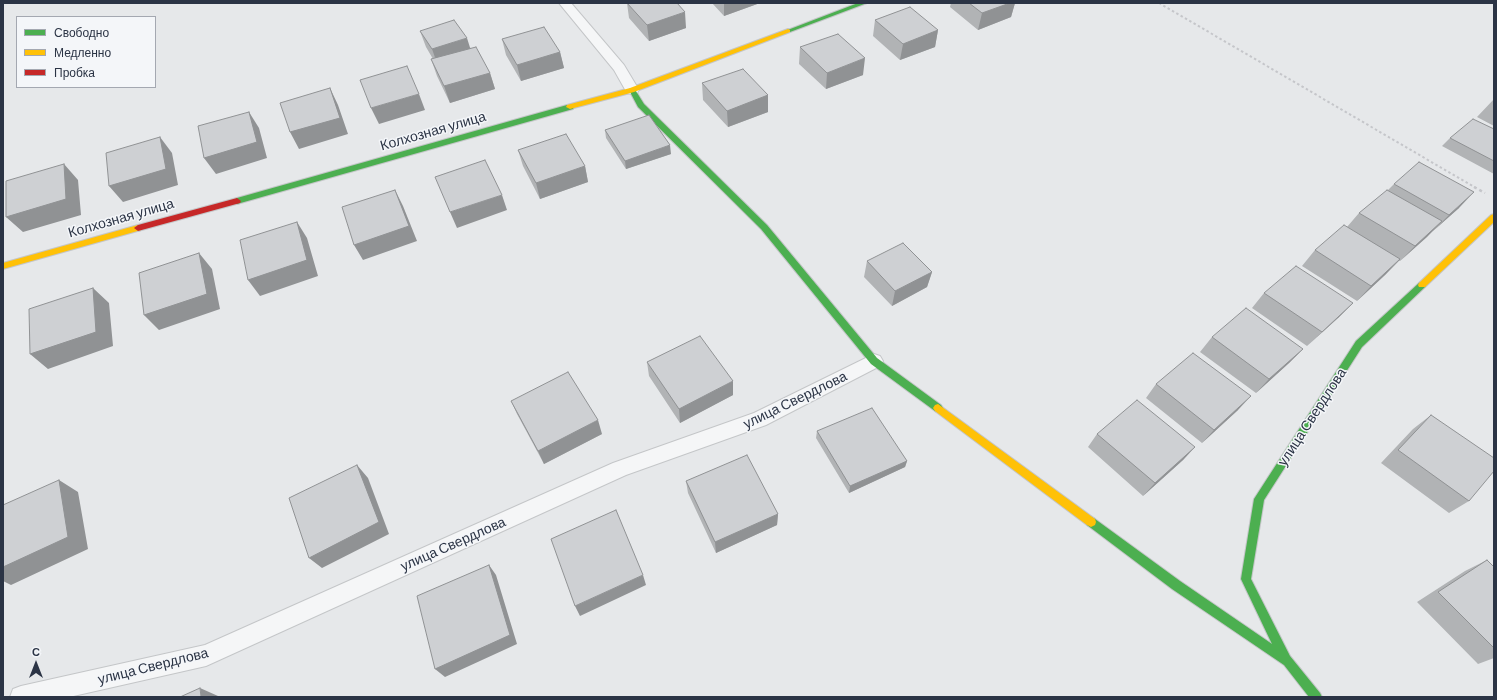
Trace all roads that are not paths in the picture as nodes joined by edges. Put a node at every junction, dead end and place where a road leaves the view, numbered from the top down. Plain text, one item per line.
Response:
1 (565, 3) edge
2 (864, 3) edge
3 (632, 90) junction
4 (1494, 217) edge
5 (3, 266) edge
6 (874, 361) junction
7 (1288, 661) junction
8 (21, 697) edge
9 (1316, 697) edge

1 - 3 lane
2 - 3 street, Колхозная улица
3 - 5 street, Колхозная улица
3 - 6 street
4 - 7 street, улица Свердлова
6 - 7 street
6 - 8 lane, улица Свердлова
7 - 9 street

